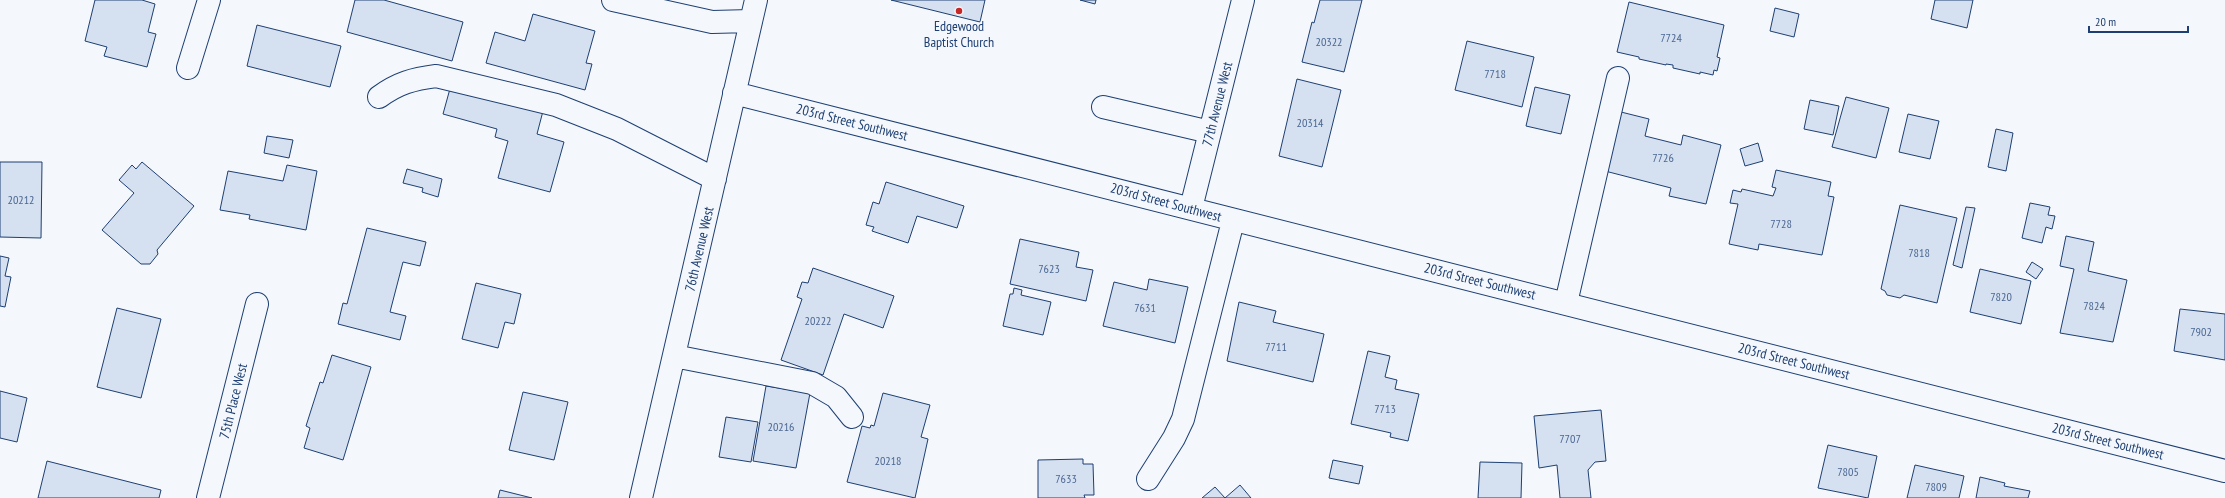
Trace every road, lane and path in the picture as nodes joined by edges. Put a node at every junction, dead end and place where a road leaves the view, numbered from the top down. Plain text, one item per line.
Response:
1 (209, 0) edge
2 (613, 0) edge
3 (756, 0) edge
4 (1243, 0) edge
5 (751, 21) junction
6 (188, 68) dead end
7 (1618, 78) dead end
8 (734, 93) junction
9 (380, 97) dead end
10 (1103, 107) dead end
11 (1210, 132) junction
12 (715, 179) junction
13 (1191, 208) junction
14 (1233, 221) junction
15 (1566, 303) junction
16 (257, 304) dead end
17 (674, 356) junction
18 (852, 417) dead end
19 (2225, 471) edge
20 (1148, 478) dead end
21 (208, 498) edge
22 (641, 498) edge

1 - 6 street
2 - 5 street
3 - 5 street, 76th Avenue West
4 - 11 street, 77th Avenue West
5 - 8 street, 76th Avenue West
7 - 15 street
8 - 12 street, 76th Avenue West
8 - 13 street, 203rd Street Southwest
9 - 12 street
10 - 11 street
11 - 13 street, 77th Avenue West
12 - 17 street, 76th Avenue West
13 - 14 street, 203rd Street Southwest
14 - 15 street, 203rd Street Southwest
14 - 20 street
15 - 19 street, 203rd Street Southwest
16 - 21 street, 75th Place West
17 - 18 street
17 - 22 street, 76th Avenue West

